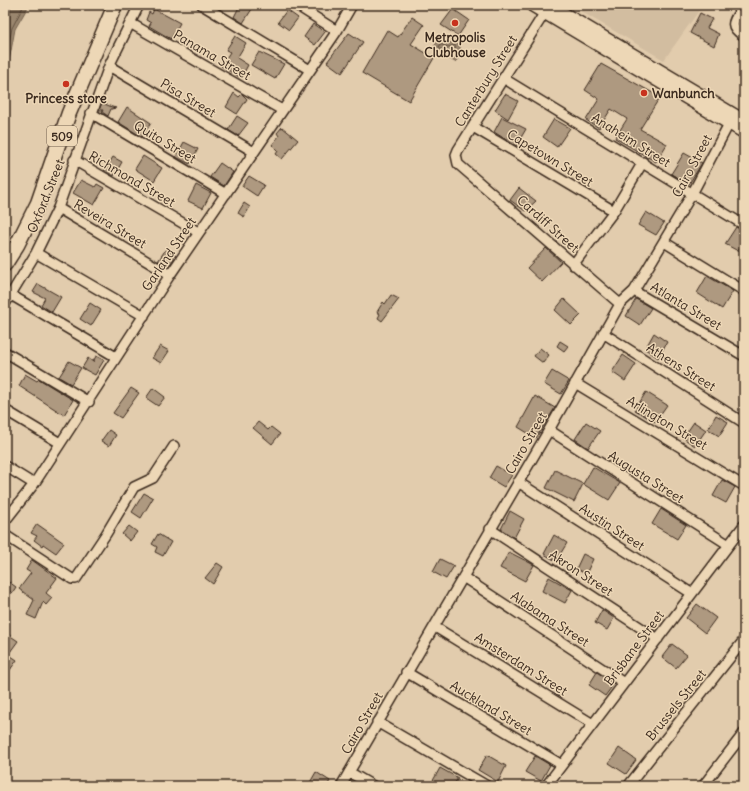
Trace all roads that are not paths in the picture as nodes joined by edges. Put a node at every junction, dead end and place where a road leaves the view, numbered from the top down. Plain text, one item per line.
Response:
1 (115, 5) edge
2 (138, 5) edge
3 (202, 5) edge
4 (296, 5) edge
5 (352, 5) edge
6 (532, 5) edge
7 (744, 5) edge
8 (548, 8) edge
9 (130, 23) junction
10 (337, 31) junction
11 (744, 36) edge
12 (109, 66) junction
13 (310, 70) junction
14 (503, 78) junction
15 (282, 110) junction
16 (91, 113) junction
17 (736, 119) edge
18 (472, 127) junction
19 (744, 132) edge
20 (254, 152) junction
21 (74, 160) junction
22 (643, 162) junction
23 (458, 164) joint
24 (226, 194) junction
25 (692, 194) junction
26 (58, 208) junction
27 (614, 211) junction
28 (744, 225) edge
29 (198, 232) junction
30 (664, 242) junction
31 (36, 253) junction
32 (5, 264) edge
33 (573, 265) junction
34 (170, 275) junction
35 (634, 291) junction
36 (744, 291) edge
37 (11, 295) junction
38 (5, 304) edge
39 (620, 304) junction
40 (144, 316) junction
41 (603, 333) junction
42 (5, 352) edge
43 (744, 356) edge
44 (116, 357) junction
45 (576, 383) junction
46 (88, 402) junction
47 (5, 410) edge
48 (744, 423) edge
49 (550, 430) junction
50 (60, 443) junction
51 (174, 446) dead end
52 (5, 466) edge
53 (518, 482) junction
54 (34, 484) junction
55 (744, 486) edge
56 (7, 519) edge
57 (744, 526) edge
58 (490, 529) junction
59 (5, 535) edge
60 (729, 545) junction
61 (463, 577) junction
62 (691, 593) junction
63 (435, 627) junction
64 (658, 639) junction
65 (744, 640) edge
66 (406, 672) junction
67 (624, 683) junction
68 (378, 722) junction
69 (593, 724) junction
70 (744, 733) edge
71 (562, 765) junction
72 (349, 772) junction
73 (341, 786) edge
74 (373, 786) edge
75 (487, 786) edge
76 (546, 786) edge
77 (628, 786) edge
78 (703, 786) edge

1 - 32 main road, 509
2 - 9 street, Oxford Street
3 - 13 street
4 - 10 street
5 - 10 street, Garland Street
6 - 8 main road
7 - 11 street
8 - 14 street, Canterbury Street
8 - 17 main road
9 - 12 street, Oxford Street
9 - 15 street, Panama Street
10 - 13 street, Garland Street
12 - 16 street, Oxford Street
12 - 20 street, Pisa Street
13 - 15 street, Garland Street
14 - 18 street, Canterbury Street
14 - 22 street, Anaheim Street
15 - 20 street, Garland Street
16 - 21 street, Oxford Street
16 - 24 street, Quito Street
17 - 19 main road
17 - 25 street, Cairo Street
18 - 23 street, Canterbury Street
18 - 27 street, Capetown Street
20 - 24 street, Garland Street
21 - 26 street, Oxford Street
21 - 29 street, Richmond Street
22 - 25 street, Anaheim Street
22 - 27 street
23 - 33 street, Cardiff Street
24 - 29 street, Garland Street
25 - 28 street, Anaheim Street
25 - 30 street, Cairo Street
26 - 31 street, Oxford Street
26 - 34 street, Reveira Street
27 - 33 street
29 - 34 street, Garland Street
30 - 35 street, Cairo Street
30 - 36 street
31 - 37 street, Oxford Street
31 - 40 street
33 - 39 street, Cardiff Street
34 - 40 street, Garland Street
35 - 39 street, Cairo Street
35 - 43 street, Atlanta Street
37 - 38 street, Oxford Street
37 - 44 street
39 - 41 street, Cairo Street
40 - 44 street, Garland Street
41 - 45 street, Cairo Street
41 - 48 street, Athens Street
42 - 46 street
44 - 46 street, Garland Street
45 - 49 street, Cairo Street
45 - 55 street, Arlington Street
46 - 50 street, Garland Street
47 - 50 street
49 - 53 street, Cairo Street
49 - 60 street, Augusta Street
50 - 54 street, Garland Street
51 - 59 street
52 - 54 street
53 - 58 street, Cairo Street
53 - 62 street, Austin Street
54 - 56 street, Garland Street
57 - 60 street, Brisbane Street
58 - 61 street, Cairo Street
58 - 64 street, Akron Street
60 - 62 street, Brisbane Street
61 - 63 street, Cairo Street
61 - 67 street, Alabama Street
62 - 64 street, Brisbane Street
63 - 66 street, Cairo Street
63 - 69 street, Amsterdam Street
64 - 67 street, Brisbane Street
65 - 77 street, Brussels Street
66 - 68 street, Cairo Street
66 - 71 street, Auckland Street
67 - 69 street, Brisbane Street
68 - 72 street, Cairo Street
68 - 75 street
69 - 71 street, Brisbane Street
70 - 78 street
71 - 76 street, Brisbane Street
72 - 73 street, Cairo Street
72 - 74 street

